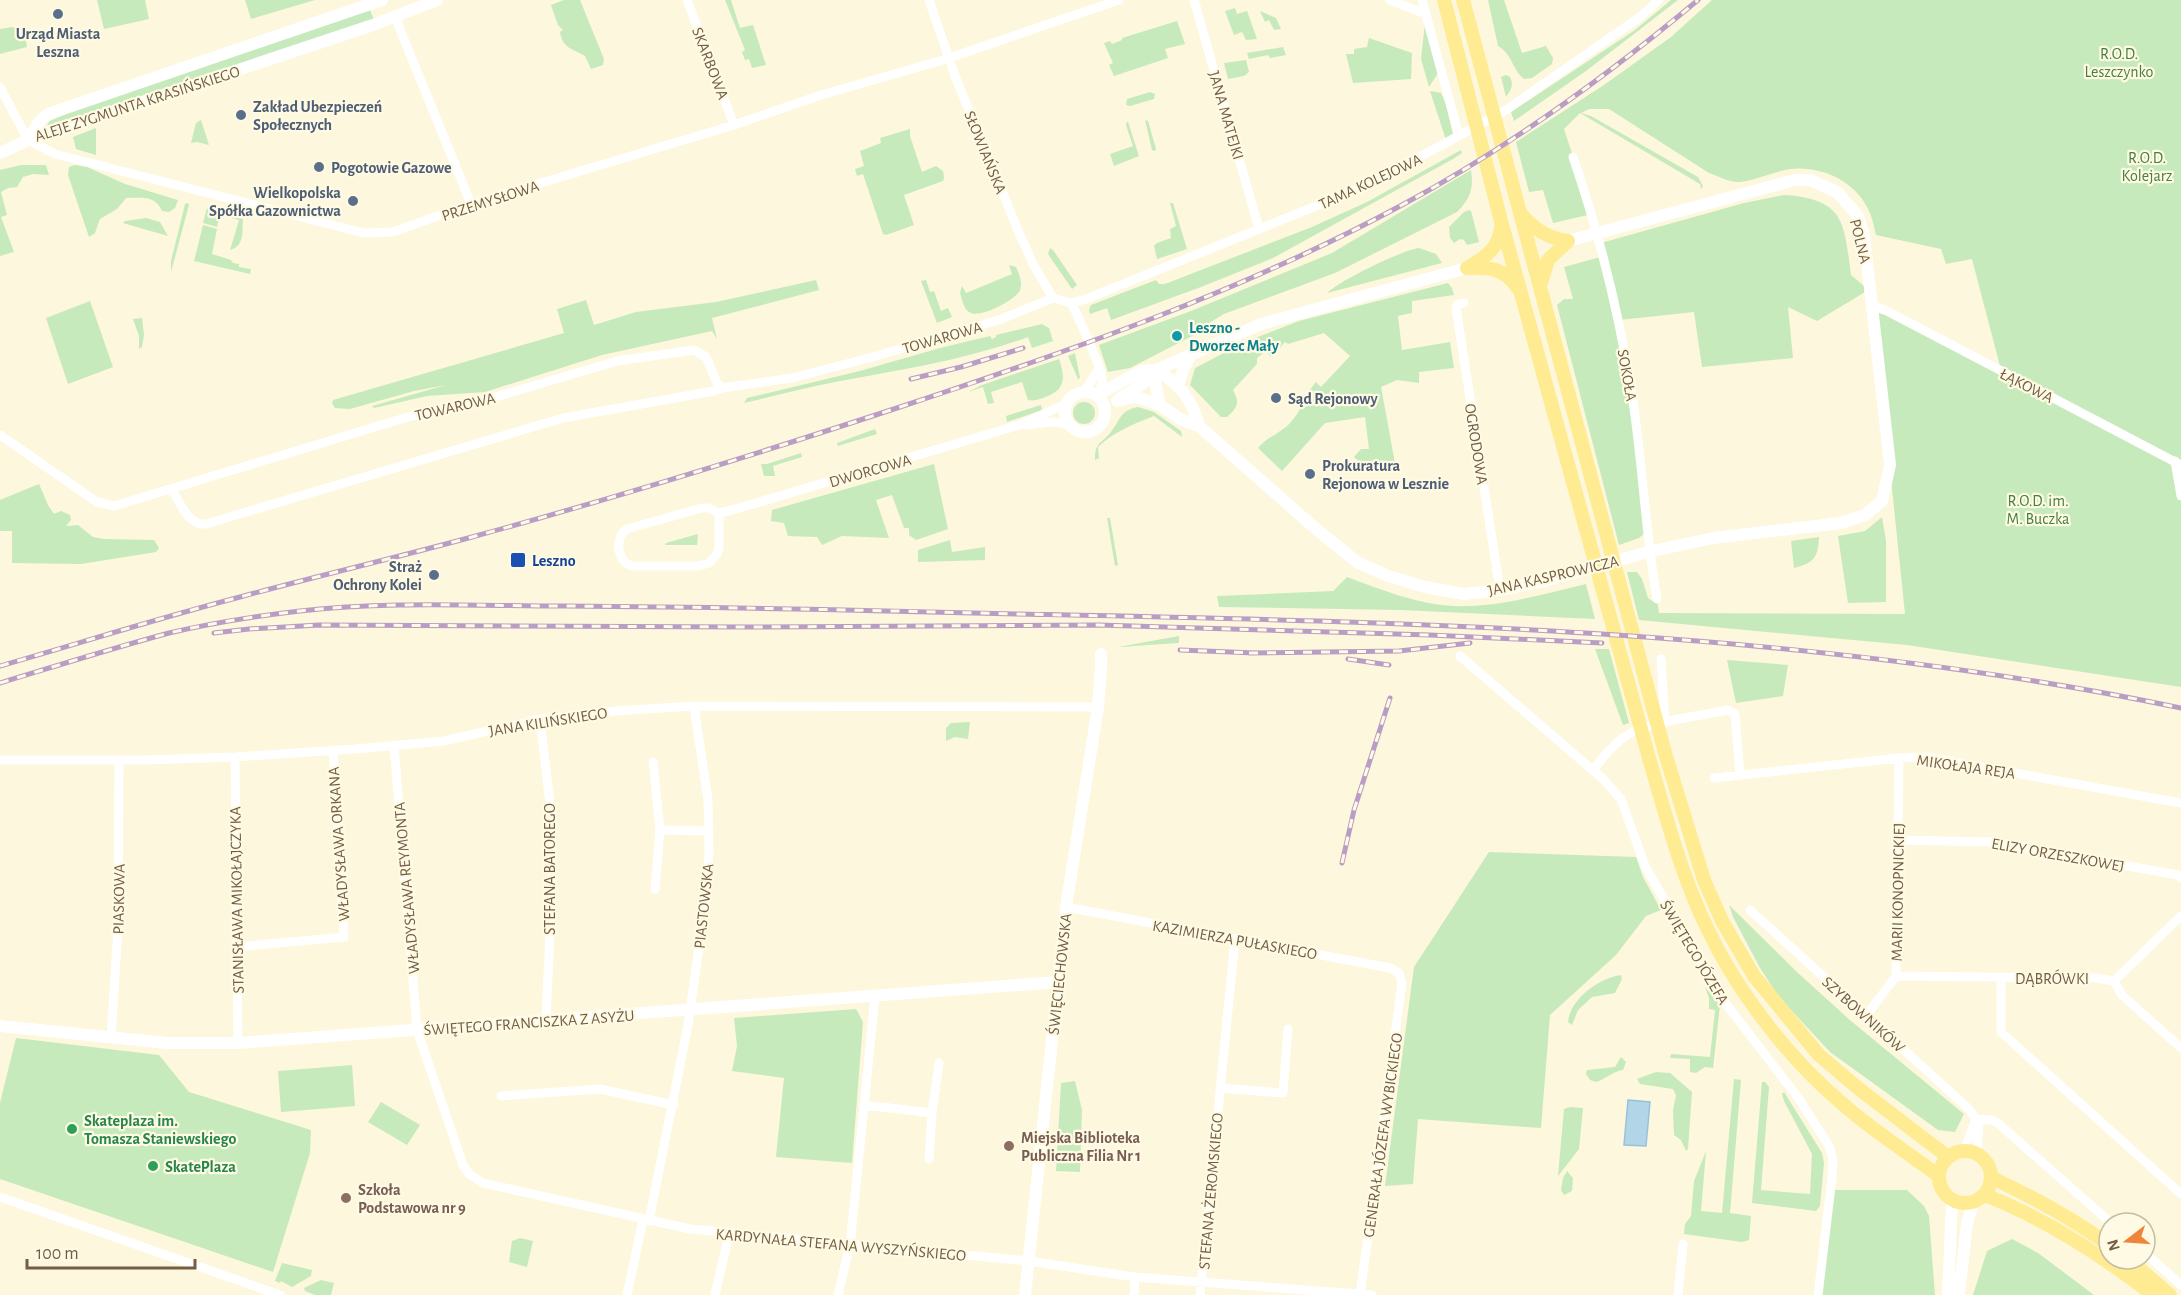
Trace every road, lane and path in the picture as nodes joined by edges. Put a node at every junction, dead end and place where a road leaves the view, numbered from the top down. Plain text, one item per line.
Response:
1 (382, 0) edge
2 (388, 0) edge
3 (437, 0) edge
4 (687, 0) edge
5 (928, 0) edge
6 (1119, 0) edge
7 (1194, 0) edge
8 (1390, 0) edge
9 (1422, 0) edge
10 (1444, 0) edge
11 (1463, 0) edge
12 (1659, 0) edge
13 (1426, 14) junction
14 (395, 17) junction
15 (948, 58) junction
16 (0, 87) edge
17 (734, 125) junction
18 (1459, 136) junction
19 (28, 140) junction
20 (0, 153) edge
21 (1573, 157) dead end
22 (471, 204) junction
23 (1520, 213) junction
24 (1501, 221) junction
25 (1259, 229) junction
26 (1568, 241) junction
27 (1467, 268) junction
28 (1540, 288) junction
29 (1521, 293) junction
30 (1053, 298) junction
31 (1071, 303) junction
32 (1464, 303) dead end
33 (1873, 306) junction
34 (1191, 354) junction
35 (1099, 368) junction
36 (1156, 370) junction
37 (1178, 385) junction
38 (722, 388) junction
39 (1082, 392) junction
40 (1097, 395) junction
41 (1117, 401) junction
42 (1066, 404) junction
43 (1160, 405) junction
44 (1105, 414) junction
45 (1068, 424) junction
46 (1019, 425) junction
47 (1199, 426) junction
48 (0, 435) edge
49 (2178, 463) edge
50 (172, 490) junction
51 (2181, 496) edge
52 (1882, 501) joint
53 (719, 513) junction
54 (1648, 552) junction
55 (1500, 590) junction
56 (1657, 599) dead end
57 (1101, 654) dead end
58 (1460, 656) dead end
59 (1661, 659) dead end
60 (694, 706) junction
61 (1098, 707) junction
62 (540, 719) junction
63 (1665, 723) junction
64 (394, 745) junction
65 (333, 750) junction
66 (235, 757) junction
67 (1899, 758) junction
68 (0, 760) edge
69 (119, 760) junction
70 (653, 762) dead end
71 (1593, 770) junction
72 (1740, 775) junction
73 (1714, 778) dead end
74 (2181, 802) edge
75 (660, 830) junction
76 (708, 831) junction
77 (1898, 840) junction
78 (2181, 878) edge
79 (655, 889) dead end
80 (1066, 907) junction
81 (1750, 910) dead end
82 (2181, 916) edge
83 (1235, 939) junction
84 (236, 947) junction
85 (1401, 975) joint
86 (1896, 976) junction
87 (2001, 977) junction
88 (2114, 981) junction
89 (1058, 982) junction
90 (875, 997) junction
91 (691, 1010) junction
92 (1866, 1016) junction
93 (546, 1020) junction
94 (0, 1026) edge
95 (1288, 1029) dead end
96 (417, 1030) junction
97 (111, 1038) junction
98 (238, 1043) junction
99 (2181, 1048) edge
100 (939, 1063) dead end
101 (1220, 1088) junction
102 (501, 1096) dead end
103 (674, 1105) junction
104 (864, 1105) junction
105 (932, 1113) junction
106 (1976, 1119) junction
107 (1971, 1152) junction
108 (1948, 1157) junction
109 (929, 1159) dead end
110 (1939, 1176) junction
111 (1992, 1178) junction
112 (2181, 1194) edge
113 (1985, 1195) junction
114 (0, 1197) edge
115 (1952, 1200) junction
116 (1973, 1203) junction
117 (2097, 1211) edge
118 (646, 1221) junction
119 (729, 1234) junction
120 (2097, 1236) edge
121 (1683, 1244) dead end
122 (850, 1245) junction
123 (1029, 1261) junction
124 (2157, 1264) edge
125 (2142, 1271) edge
126 (1135, 1277) junction
127 (1202, 1283) junction
128 (2181, 1285) edge
129 (1360, 1294) edge
130 (280, 1295) edge
131 (627, 1295) edge
132 (715, 1295) edge
133 (838, 1295) edge
134 (1024, 1295) edge
135 (1134, 1295) edge
136 (1200, 1295) edge
137 (1372, 1295) edge
138 (1678, 1295) edge
139 (1818, 1295) edge
140 (1948, 1295) edge
141 (1959, 1295) edge
142 (2153, 1295) edge
143 (2170, 1295) edge

1 - 19 street, ALEJE ZYGMUNTA KRASIŃSKIEGO
2 - 14 street
3 - 14 street, ALEJE ZYGMUNTA KRASIŃSKIEGO
4 - 17 street, SKARBOWA
5 - 15 street, SŁOWIAŃSKA
6 - 15 street, PRZEMYSŁOWA
7 - 25 street, JANA MATEJKI
8 - 13 street
9 - 13 street
10 - 24 main road
11 - 23 main road
12 - 18 street, TAMA KOLEJOWA
13 - 18 street
14 - 19 street, ALEJE ZYGMUNTA KRASIŃSKIEGO
14 - 22 street
15 - 17 street, PRZEMYSŁOWA
15 - 30 street, SŁOWIAŃSKA
16 - 19 street
17 - 22 street, PRZEMYSŁOWA
18 - 25 street, TAMA KOLEJOWA
19 - 20 street
19 - 22 street, PRZEMYSŁOWA
21 - 54 street, SOKOŁA
23 - 26 main road
23 - 28 main road
24 - 27 main road
24 - 29 main road
25 - 31 street, TAMA KOLEJOWA
26 - 28 main road
26 - 33 street, POLNA
27 - 29 main road
27 - 34 street
28 - 108 main road
29 - 110 main road
30 - 31 street
30 - 38 street, TOWAROWA
31 - 35 street
32 - 55 street, OGRODOWA
33 - 49 street, ŁĄKOWA
33 - 52 street, POLNA
34 - 36 street
34 - 37 street
35 - 39 street
35 - 40 street
36 - 37 street, JANA KASPROWICZA
36 - 40 street
36 - 41 street
36 - 43 street
37 - 47 street, JANA KASPROWICZA
38 - 50 street, TOWAROWA
38 - 50 street, TOWAROWA
39 - 40 street
39 - 42 street
40 - 44 street
41 - 43 street, JANA KASPROWICZA
41 - 44 street
42 - 45 street
42 - 46 street, DWORCOWA
43 - 47 street, JANA KASPROWICZA
44 - 45 street
45 - 46 street, DWORCOWA
46 - 53 street, DWORCOWA
47 - 55 street, JANA KASPROWICZA
48 - 50 street, TOWAROWA
49 - 51 street
52 - 54 street, JANA KASPROWICZA
53 - 53 street, DWORCOWA
54 - 55 street, JANA KASPROWICZA
54 - 56 street, SOKOŁA
57 - 61 street, ŚWIĘCIECHOWSKA
58 - 71 street, ŚWIĘTEGO JÓZEFA
59 - 63 street
60 - 61 street, JANA KILIŃSKIEGO
60 - 62 street, JANA KILIŃSKIEGO
60 - 76 street, PIASTOWSKA
61 - 80 street, ŚWIĘCIECHOWSKA
62 - 64 street, JANA KILIŃSKIEGO
62 - 93 street, STEFANA BATOREGO
63 - 71 street
63 - 72 street
64 - 65 street, JANA KILIŃSKIEGO
64 - 96 street, WŁADYSŁAWA REYMONTA
65 - 66 street, JANA KILIŃSKIEGO
65 - 84 street, WŁADYSŁAWA ORKANA
66 - 69 street, JANA KILIŃSKIEGO
66 - 84 street, STANISŁAWA MIKOŁAJCZYKA
67 - 72 street, MIKOŁAJA REJA
67 - 74 street, MIKOŁAJA REJA
67 - 77 street, MARII KONOPNICKIEJ
68 - 69 street, JANA KILIŃSKIEGO
69 - 97 street, PIASKOWA
70 - 75 street
71 - 139 street, ŚWIĘTEGO JÓZEFA
72 - 73 street, MIKOŁAJA REJA
75 - 76 street
75 - 79 street
76 - 91 street, PIASTOWSKA
77 - 78 street, ELIZY ORZESZKOWEJ
77 - 86 street, MARII KONOPNICKIEJ
80 - 83 street, KAZIMIERZA PUŁASKIEGO
80 - 89 street, ŚWIĘCIECHOWSKA
81 - 92 street, SZYBOWNIKÓW
82 - 88 street, DĄBRÓWKI
83 - 85 street, KAZIMIERZA PUŁASKIEGO
83 - 101 street, STEFANA ŻEROMSKIEGO
84 - 98 street, STANISŁAWA MIKOŁAJCZYKA
85 - 129 street, GENERAŁA JÓZEFA WYBICKIEGO
86 - 87 street, DĄBRÓWKI
86 - 92 street, MARII KONOPNICKIEJ
87 - 88 street, DĄBRÓWKI
87 - 112 street
88 - 99 street
89 - 90 street, ŚWIĘTEGO FRANCISZKA Z ASYŻU
89 - 123 street, ŚWIĘCIECHOWSKA
90 - 91 street, ŚWIĘTEGO FRANCISZKA Z ASYŻU
90 - 104 street
91 - 93 street, ŚWIĘTEGO FRANCISZKA Z ASYŻU
91 - 103 street, PIASTOWSKA
92 - 106 street, SZYBOWNIKÓW
93 - 96 street, ŚWIĘTEGO FRANCISZKA Z ASYŻU
94 - 97 street, ŚWIĘTEGO FRANCISZKA Z ASYŻU
95 - 101 street
96 - 98 street, ŚWIĘTEGO FRANCISZKA Z ASYŻU
96 - 118 street, KARDYNAŁA STEFANA WYSZYŃSKIEGO
97 - 98 street, ŚWIĘTEGO FRANCISZKA Z ASYŻU
100 - 105 street
101 - 127 street, STEFANA ŻEROMSKIEGO
102 - 103 street
103 - 118 street, PIASTOWSKA
104 - 105 street
104 - 122 street
105 - 109 street
106 - 107 street
106 - 117 street, SZYBOWNIKÓW
107 - 108 main road
107 - 111 main road
108 - 110 main road
110 - 115 main road
111 - 113 main road
111 - 120 main road
113 - 116 main road
113 - 142 main road
114 - 130 street
115 - 116 main road
115 - 140 street
116 - 141 street
118 - 119 street, KARDYNAŁA STEFANA WYSZYŃSKIEGO
118 - 131 street, PIASTOWSKA
119 - 122 street, KARDYNAŁA STEFANA WYSZYŃSKIEGO
119 - 132 street
121 - 138 street
122 - 123 street, KARDYNAŁA STEFANA WYSZYŃSKIEGO
122 - 133 street
123 - 126 street, KARDYNAŁA STEFANA WYSZYŃSKIEGO
123 - 134 street, ŚWIĘCIECHOWSKA
124 - 128 street
125 - 143 main road
126 - 127 street, KARDYNAŁA STEFANA WYSZYŃSKIEGO
126 - 135 street
127 - 129 street, KARDYNAŁA STEFANA WYSZYŃSKIEGO
127 - 136 street, STEFANA ŻEROMSKIEGO
129 - 137 street, KARDYNAŁA STEFANA WYSZYŃSKIEGO

